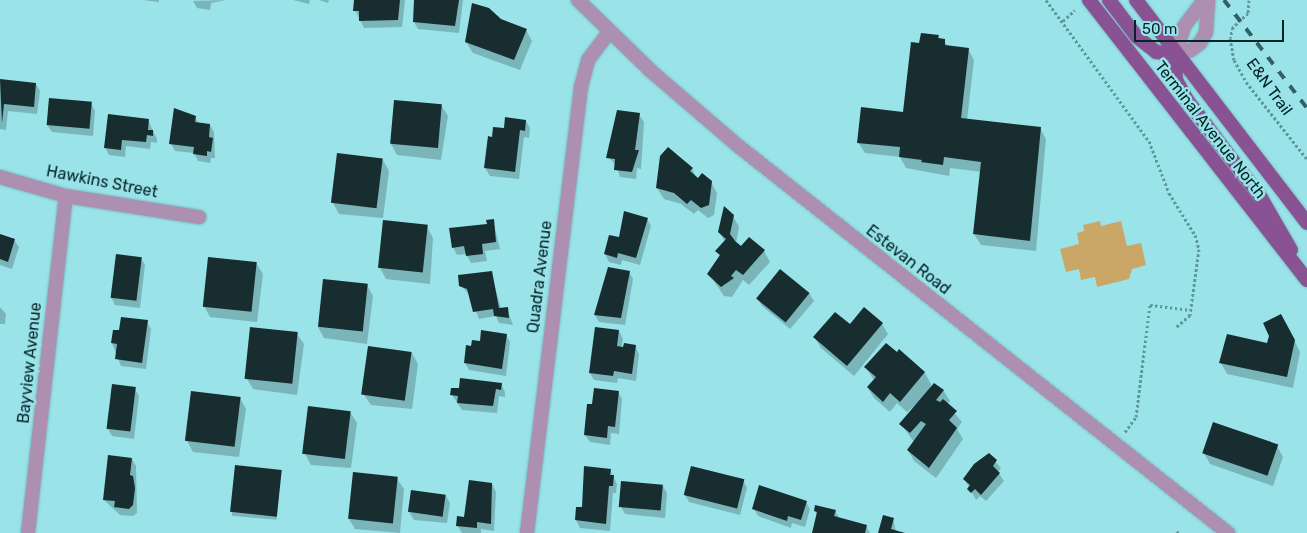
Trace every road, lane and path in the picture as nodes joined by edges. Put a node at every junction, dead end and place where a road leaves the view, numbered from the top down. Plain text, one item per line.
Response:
1 (578, 0) edge
2 (1046, 0) edge
3 (1089, 0) edge
4 (1110, 0) edge
5 (1136, 0) edge
6 (1206, 0) edge
7 (1249, 0) edge
8 (1076, 9) dead end
9 (1063, 21) junction
10 (609, 32) junction
11 (1175, 54) junction
12 (1307, 159) edge
13 (0, 177) edge
14 (66, 196) junction
15 (199, 217) dead end
16 (1307, 223) edge
17 (1307, 278) edge
18 (1190, 310) junction
19 (1176, 327) dead end
20 (1125, 433) dead end
21 (28, 533) edge
22 (527, 533) edge
23 (1228, 533) edge

1 - 10 street, Estevan Road
2 - 9 path
3 - 17 main road, Terminal Avenue North
4 - 11 main road
5 - 11 main road, Terminal Avenue North
6 - 11 street
6 - 11 street
7 - 12 path, E&N Trail
8 - 9 path
9 - 18 path
10 - 22 street, Quadra Avenue
10 - 23 street, Estevan Road
11 - 16 main road, Terminal Avenue North
11 - 17 main road
13 - 14 street, Hawkins Street
14 - 15 street, Hawkins Street
14 - 21 street, Bayview Avenue
18 - 19 path
18 - 20 path

